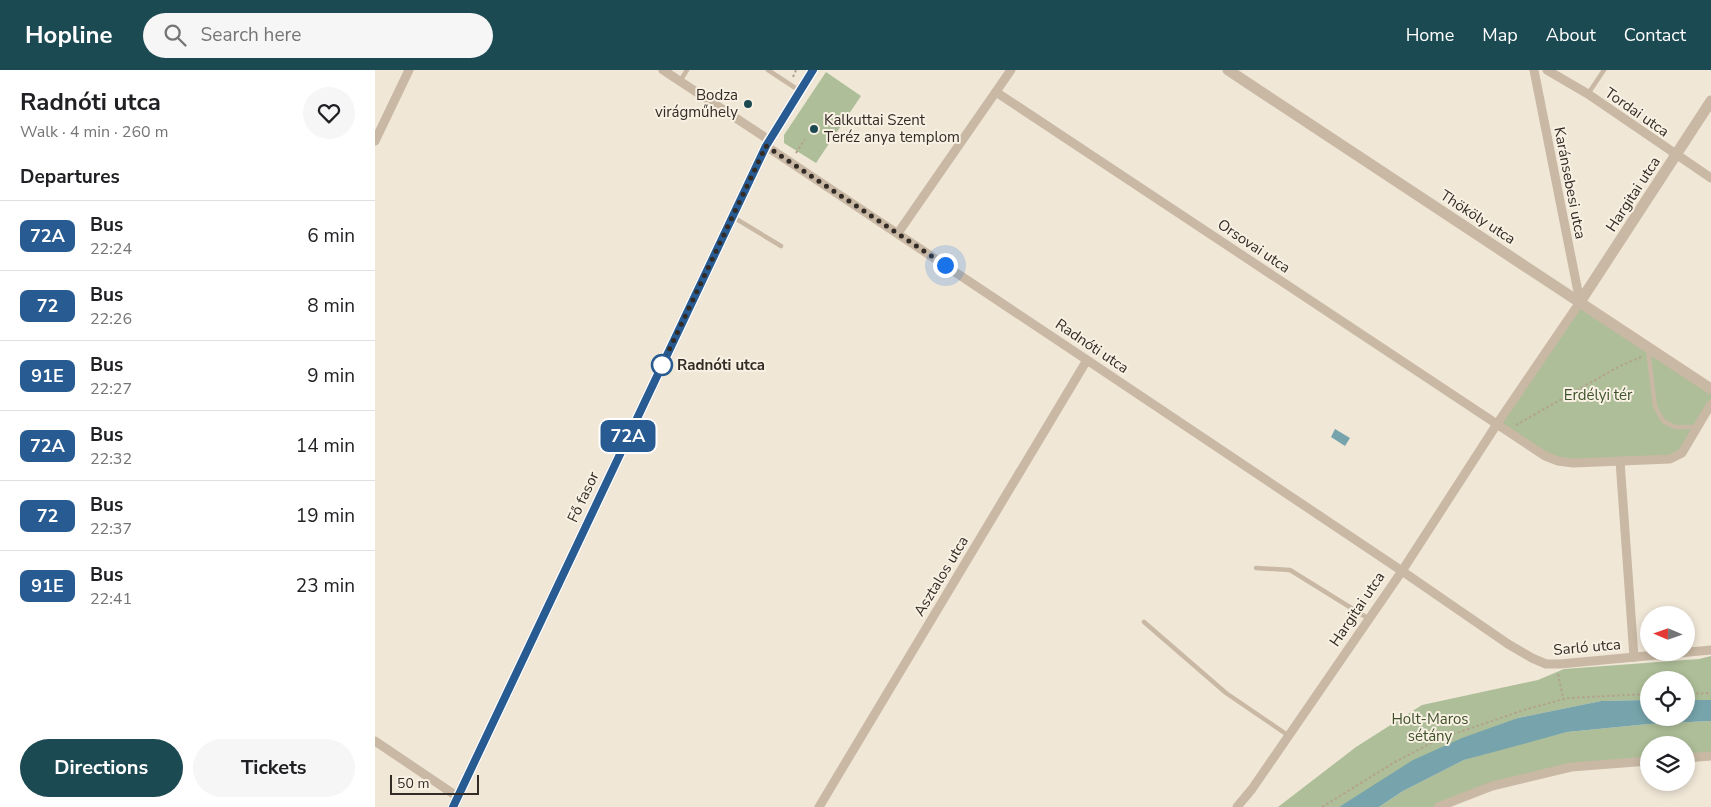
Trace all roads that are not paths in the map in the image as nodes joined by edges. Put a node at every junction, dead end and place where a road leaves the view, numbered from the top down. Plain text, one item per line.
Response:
1 (409, 70) edge
2 (663, 70) edge
3 (687, 70) edge
4 (768, 70) edge
5 (813, 70) edge
6 (1011, 70) edge
7 (1228, 70) edge
8 (1533, 70) edge
9 (1547, 70) edge
10 (1604, 70) edge
11 (680, 81) junction
12 (800, 92) junction
13 (996, 92) junction
14 (1587, 94) junction
15 (1711, 101) edge
16 (375, 141) edge
17 (767, 143) junction
18 (1676, 155) junction
19 (1711, 178) edge
20 (732, 216) junction
21 (898, 233) junction
22 (781, 246) dead end
23 (1580, 302) junction
24 (1648, 351) junction
25 (1087, 360) junction
26 (1711, 389) edge
27 (1711, 404) edge
28 (1497, 424) junction
29 (1697, 428) junction
30 (1620, 461) junction
31 (1256, 568) dead end
32 (1402, 571) junction
33 (1369, 619) junction
34 (1144, 622) dead end
35 (1711, 650) edge
36 (1634, 657) junction
37 (1289, 736) junction
38 (375, 741) edge
39 (1711, 756) edge
40 (1695, 757) edge
41 (1640, 761) edge
42 (455, 802) edge
43 (819, 807) edge
44 (1237, 807) edge
45 (1438, 807) edge

1 - 16 street
2 - 11 street, Radnóti utca
3 - 11 lane
4 - 12 lane
5 - 12 street, Fő fasor
6 - 13 street
7 - 23 street, Thököly utca
8 - 23 street, Karánsebesi utca
9 - 14 street, Tordai utca
10 - 14 lane
11 - 17 street, Radnóti utca
12 - 17 street, Fő fasor
13 - 21 street
13 - 28 street, Orsovai utca
14 - 18 street, Tordai utca
15 - 18 street, Hargitai utca
17 - 20 street, Fő fasor
17 - 21 street, Radnóti utca
18 - 19 street, Tordai utca
18 - 23 street, Hargitai utca
20 - 22 lane
20 - 42 street, Fő fasor
21 - 25 street, Radnóti utca
23 - 24 street, Thököly utca
23 - 28 street
24 - 26 street, Thököly utca
24 - 29 lane
25 - 32 street, Radnóti utca
25 - 43 street, Asztalos utca
27 - 29 street
28 - 30 street
28 - 32 street, Hargitai utca
29 - 30 street
30 - 36 street
31 - 33 lane
32 - 33 street, Hargitai utca
32 - 36 street, Sarló utca
33 - 37 street, Hargitai utca
34 - 37 lane
35 - 36 street, Sarló utca
37 - 44 street, Hargitai utca
38 - 42 street
39 - 40 street
41 - 45 street

